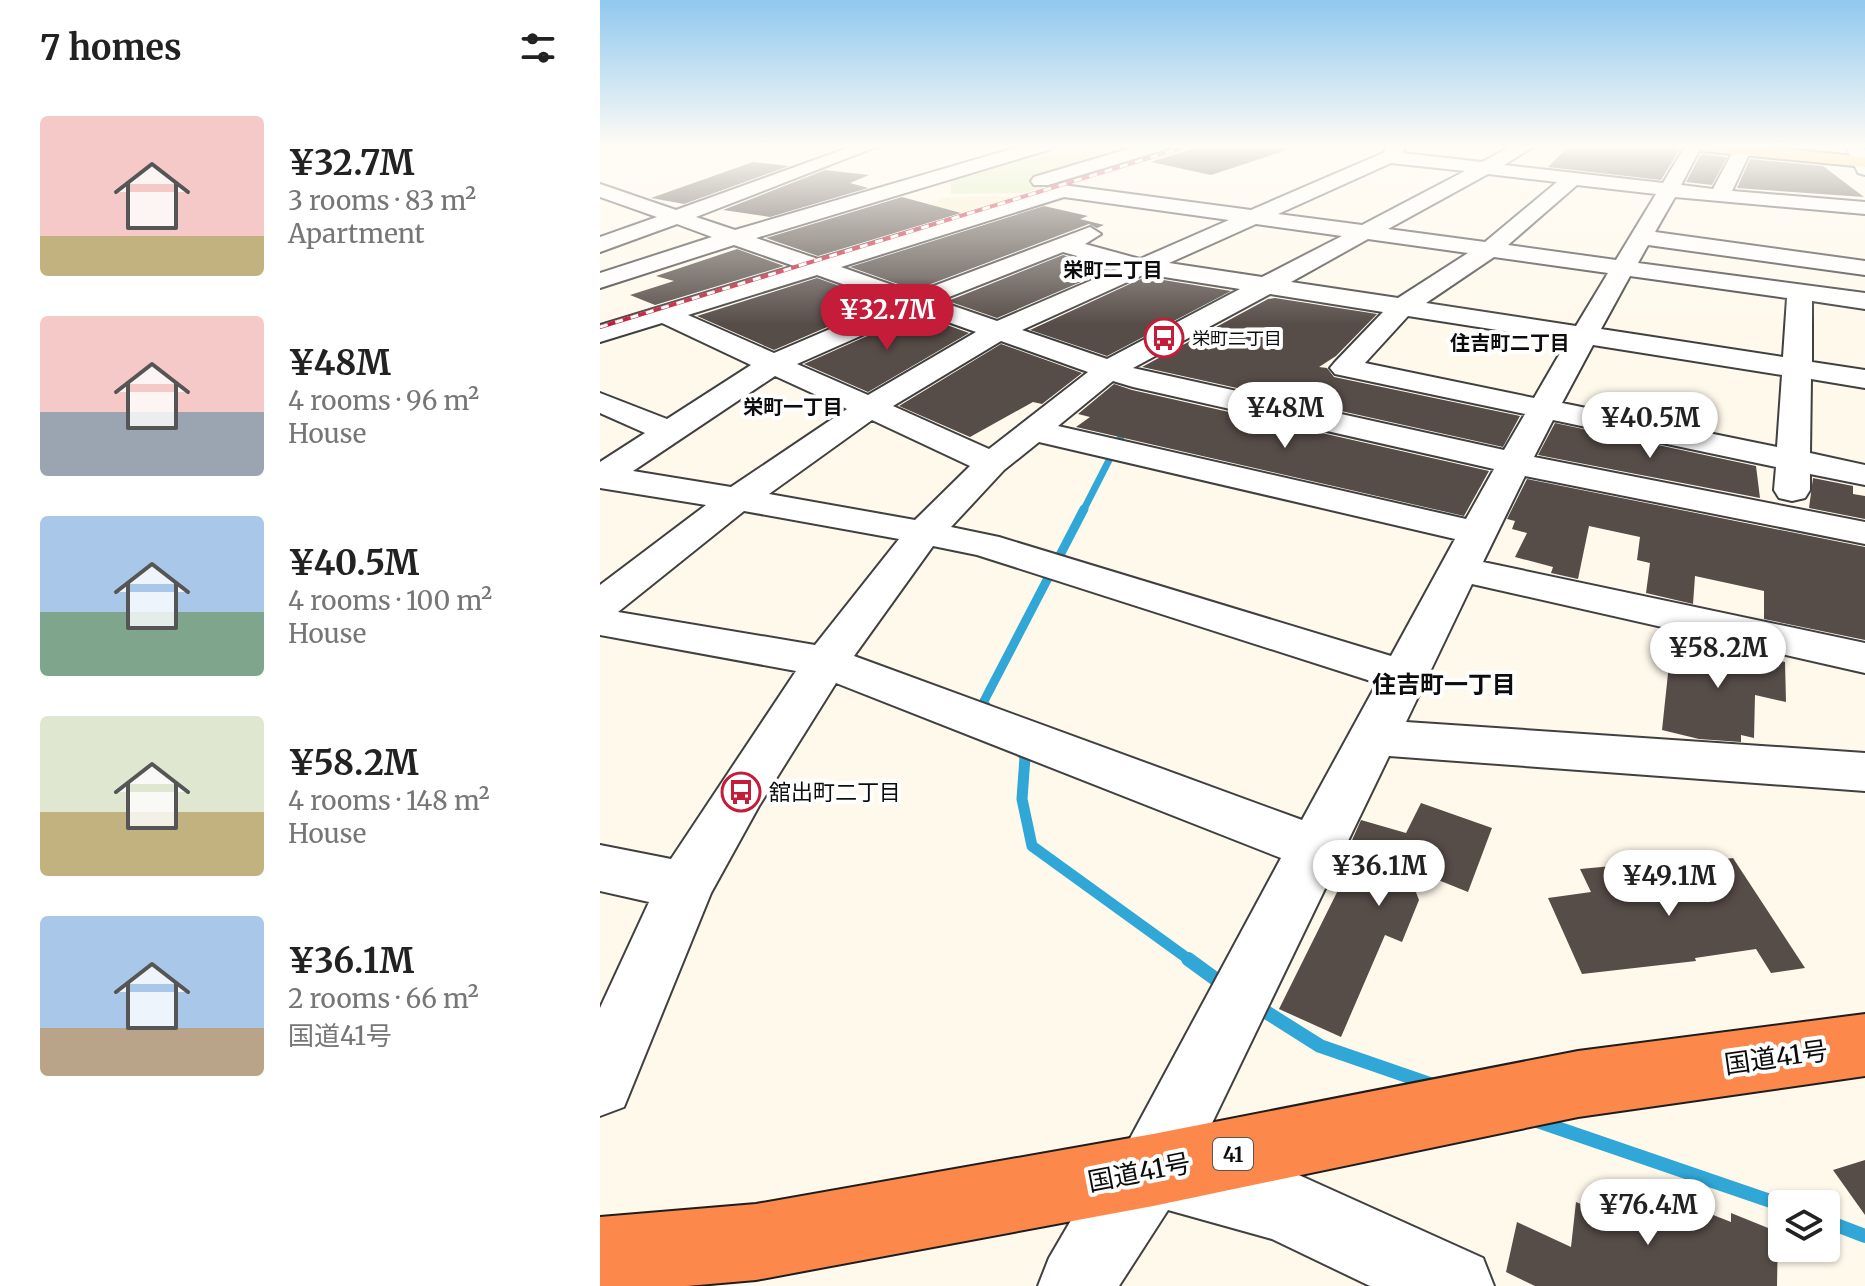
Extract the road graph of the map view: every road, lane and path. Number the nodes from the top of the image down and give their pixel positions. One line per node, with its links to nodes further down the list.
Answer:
1 (642, 205): 15 (street)
2 (713, 205): 15 (street)
3 (843, 205): 18 (street)
4 (1017, 205): 22 (street)
5 (1158, 205): 12 (street)
6 (1278, 205): 16 (street)
7 (1415, 205): 17 (street)
8 (1542, 205): 21 (street)
9 (1657, 205): 13 (street)
10 (1671, 205): 13 (street)
11 (1829, 205): 14 (street)
12 (1165, 206): 16 (street); 20 (street)
13 (1660, 207): 21 (street); 24 (street); 27 (street); 33 (street)
14 (1865, 208)
15 (678, 218): 18 (street); 19 (street)
16 (1250, 218): 17 (street); 23 (street)
17 (1362, 234): 21 (street); 26 (street)
18 (735, 237): 22 (street); 25 (street)
19 (600, 245)
20 (1063, 245): 23 (street); 28 (street)
21 (1488, 251): 30 (street)
22 (817, 266): 28 (street); 31 (street)
23 (1141, 266): 26 (street); 32 (street)
24 (1865, 268)
25 (600, 281)
26 (1263, 286): 30 (street); 37 (street)
27 (1800, 293): 29 (street); 36 (street)
28 (918, 301): 32 (street); 35 (street)
29 (1865, 301)
30 (1401, 308): 33 (street); 41 (street)
31 (663, 314): 34 (street); 35 (street)
32 (999, 330): 37 (street); 40 (street)
33 (1585, 333): 36 (street); 41 (street)
34 (600, 334)
35 (771, 365): 40 (street); 43 (street)
36 (1797, 368): 38 (street); 44 (street)
37 (1110, 369): 42 (street); 46 (street)
38 (1865, 379)
39 (600, 402): 43 (street)
40 (870, 407): 45 (street); 49 (street)
41 (1546, 408): 44 (street); 46 (street)
42 (1030, 430): 45 (street); 53 (street)
43 (670, 432): 48 (street)
44 (1792, 460): 47 (street); 50 (street)
45 (992, 463): 52 (street)
46 (1514, 463): 50 (street); 53 (street)
47 (1865, 475)
48 (601, 476): 49 (street)
49 (736, 500): 52 (street); 54 (street)
50 (1792, 519): 51 (street)
51 (1865, 533)
52 (922, 535): 57 (street); 58 (street)
53 (1469, 551): 56 (street); 58 (street)
54 (600, 605)
55 (600, 622): 57 (street)
56 (1865, 658)
57 (826, 662): 61 (street); 63 (street)
58 (1404, 676): 59 (street)
59 (1374, 737): 60 (street); 61 (street)
60 (1865, 772)
61 (1318, 849): 66 (street)
62 (600, 868): 63 (street)
63 (685, 886): 65 (street)
64 (1865, 1045): 66 (highway, 国道41号 / 41)
65 (600, 1083)
66 (1153, 1170): 67 (highway, 国道41号 / 41); 68 (street); 69 (street)
67 (600, 1255)
68 (1077, 1286)
69 (1455, 1286)

